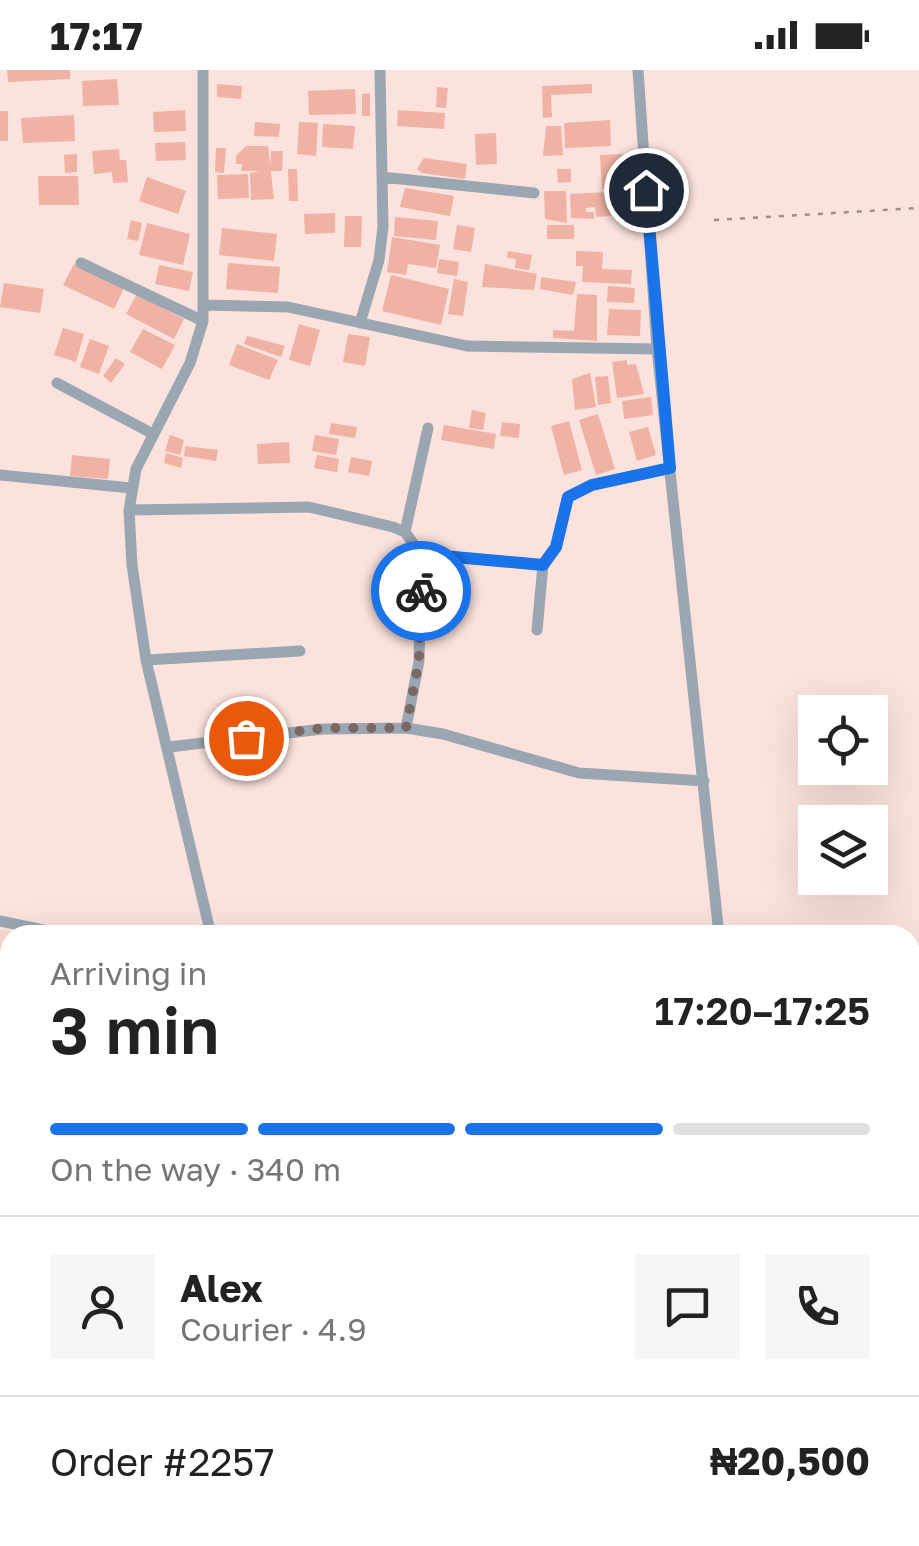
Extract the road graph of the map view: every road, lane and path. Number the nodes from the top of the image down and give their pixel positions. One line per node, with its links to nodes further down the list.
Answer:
1 (203, 70): 9 (street)
2 (380, 70): 4 (street)
3 (638, 70): 12 (street)
4 (382, 177): 5 (street); 11 (street)
5 (534, 192)
6 (919, 208): 7 (path)
7 (714, 220)
8 (81, 262): 10 (street)
9 (204, 305): 10 (street); 11 (street)
10 (203, 321): 15 (street)
11 (360, 324): 12 (street)
12 (657, 349): 16 (street)
13 (57, 383): 15 (street)
14 (428, 428): 20 (street)
15 (152, 434): 18 (street)
16 (670, 468): 22 (street); 28 (street)
17 (0, 475): 18 (street)
18 (131, 488): 19 (street)
19 (128, 510): 20 (street); 25 (street)
20 (404, 532): 21 (street)
21 (421, 554): 22 (street); 26 (street)
22 (543, 565): 23 (street)
23 (536, 630)
24 (300, 651): 25 (street)
25 (146, 660): 27 (street)
26 (406, 728): 27 (street); 28 (street)
27 (168, 748): 29 (street)
28 (704, 781): 30 (street)
29 (209, 925)
30 (718, 925)

